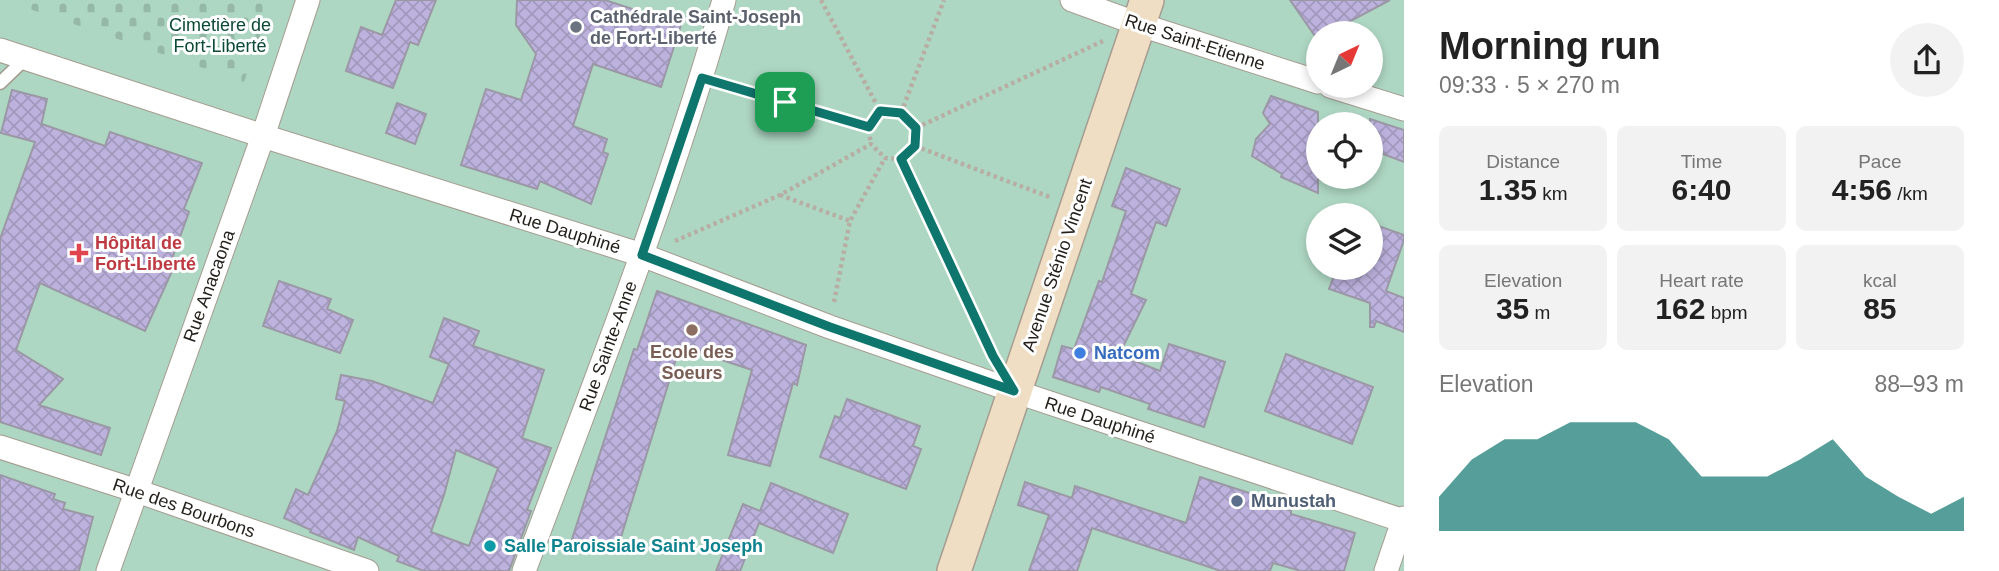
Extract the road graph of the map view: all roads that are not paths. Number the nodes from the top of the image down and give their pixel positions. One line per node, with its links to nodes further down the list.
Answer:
1 (308, 0): 11 (street, Rue Anacaona)
2 (724, 0): 12 (street, Rue Sainte-Anne)
3 (1072, 0): 4 (street, Rue Saint-Etienne)
4 (1142, 12): 7 (street, Rue Saint-Etienne); 13 (street, Avenue Sténio Vincent)
5 (0, 50): 6 (street, Rue Dauphiné)
6 (26, 58): 8 (lane); 11 (street, Rue Dauphiné)
7 (1306, 77)
8 (0, 83)
9 (1369, 98): 10 (street)
10 (1404, 109)
11 (262, 136): 12 (street, Rue Dauphiné); 15 (street, Rue Anacaona)
12 (642, 255): 13 (street, Rue Dauphiné); 19 (street, Rue Sainte-Anne)
13 (1014, 391): 16 (street, Rue Dauphiné); 20 (street, Avenue Sténio Vincent)
14 (0, 447): 15 (street, Rue des Bourbons)
15 (137, 491): 17 (street, Rue Anacaona); 18 (street, Rue des Bourbons)
16 (1404, 520): 21 (street)
17 (108, 571)
18 (367, 571)
19 (524, 571)
20 (954, 571)
21 (1386, 571)

